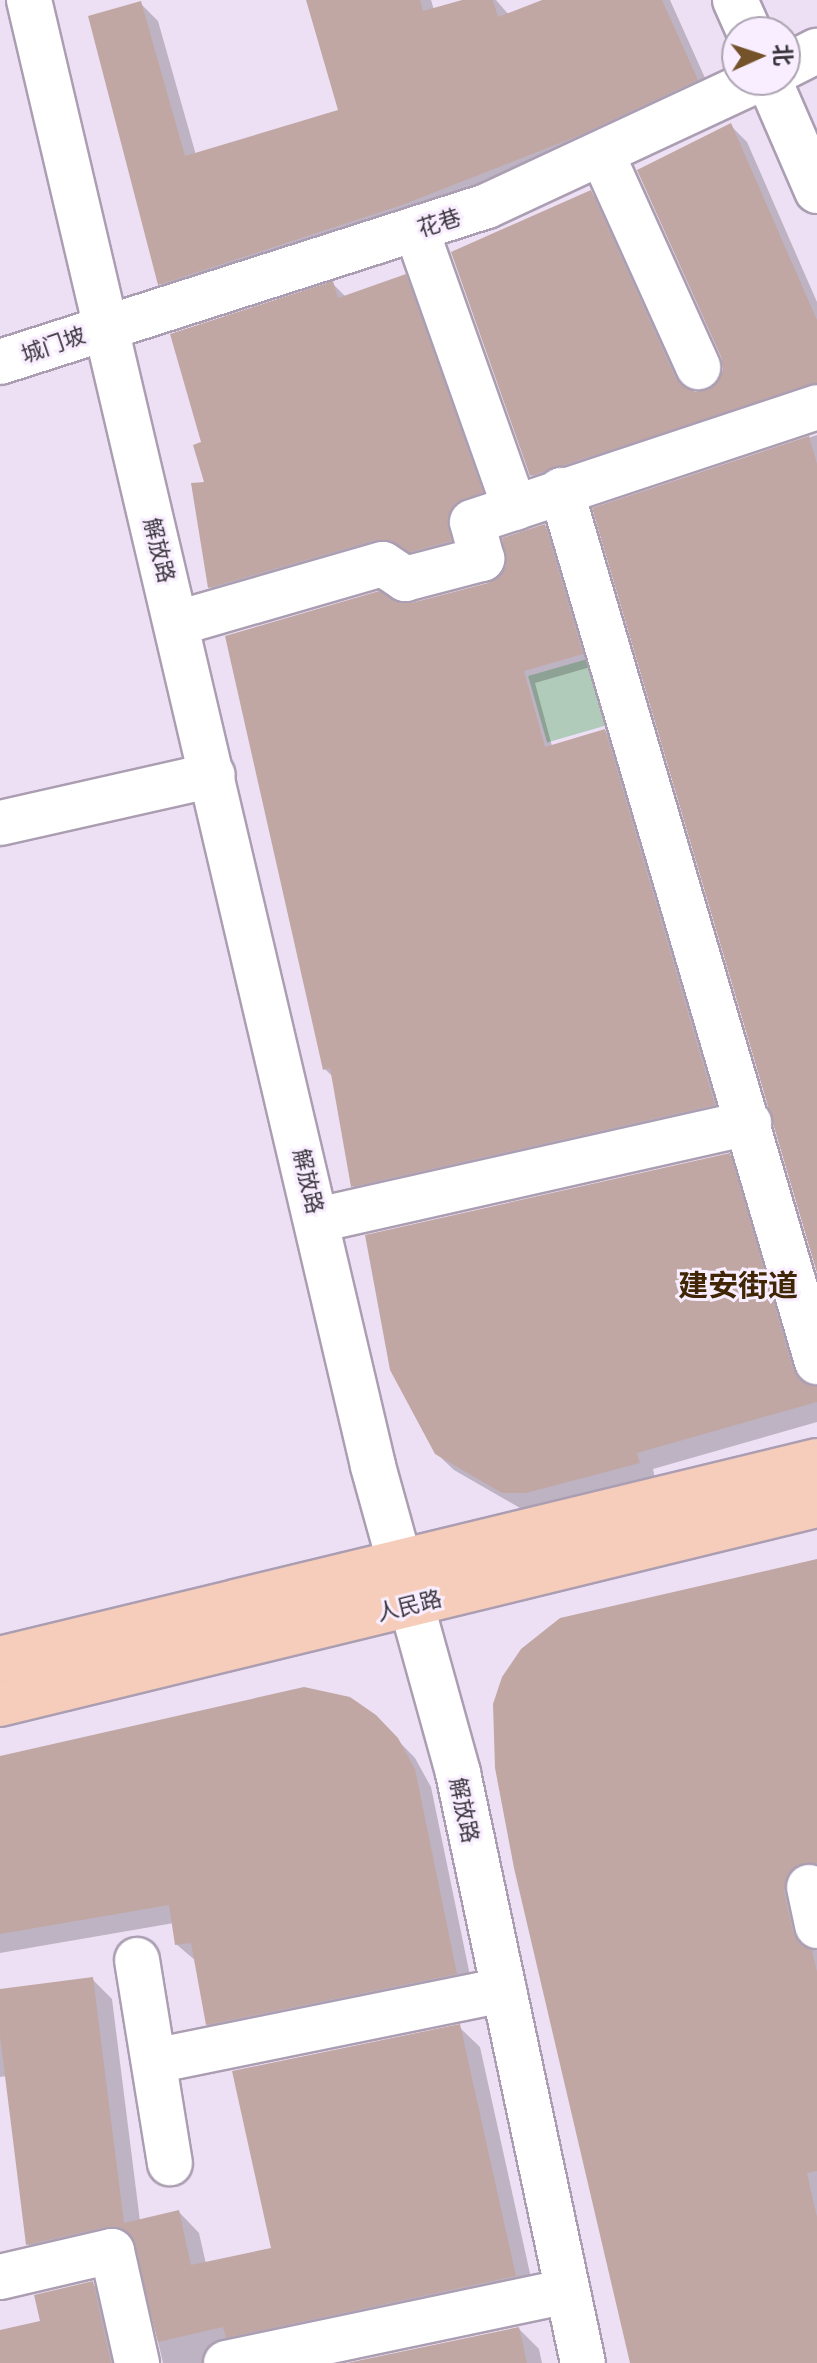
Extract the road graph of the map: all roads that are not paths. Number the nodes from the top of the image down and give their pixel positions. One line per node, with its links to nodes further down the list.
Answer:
1 (29, 0): 7 (street, 解放路)
2 (723, 96): 4 (street, 花巷)
3 (776, 96): 5 (street)
4 (602, 154): 6 (street, 花巷); 9 (street)
5 (817, 191)
6 (416, 229): 7 (street, 花巷); 12 (street)
7 (106, 326): 8 (street, 城门坡); 13 (street, 解放路)
8 (0, 362)
9 (698, 367)
10 (817, 407): 11 (street)
11 (561, 490): 12 (street); 16 (street)
12 (515, 508): 13 (street)
13 (178, 623): 14 (street, 解放路)
14 (213, 775): 15 (street); 17 (street, 解放路)
15 (0, 823)
16 (749, 1123): 17 (street); 18 (street)
17 (318, 1220): 21 (street, 解放路)
18 (817, 1362)
19 (817, 1461): 21 (main road, 人民路)
20 (817, 1505): 22 (main road, 人民路)
21 (399, 1563): 22 (street, 解放路); 23 (main road, 人民路)
22 (411, 1604): 24 (main road, 人民路); 26 (street, 解放路)
23 (0, 1659)
24 (0, 1704)
25 (137, 1960): 27 (street)
26 (504, 1990): 27 (street); 30 (street, 解放路)
27 (154, 2061): 28 (street)
28 (170, 2163)
29 (0, 2277): 31 (street)
30 (568, 2291): 32 (street); 33 (street, 解放路)
31 (137, 2363)
32 (226, 2363)
33 (583, 2363)

